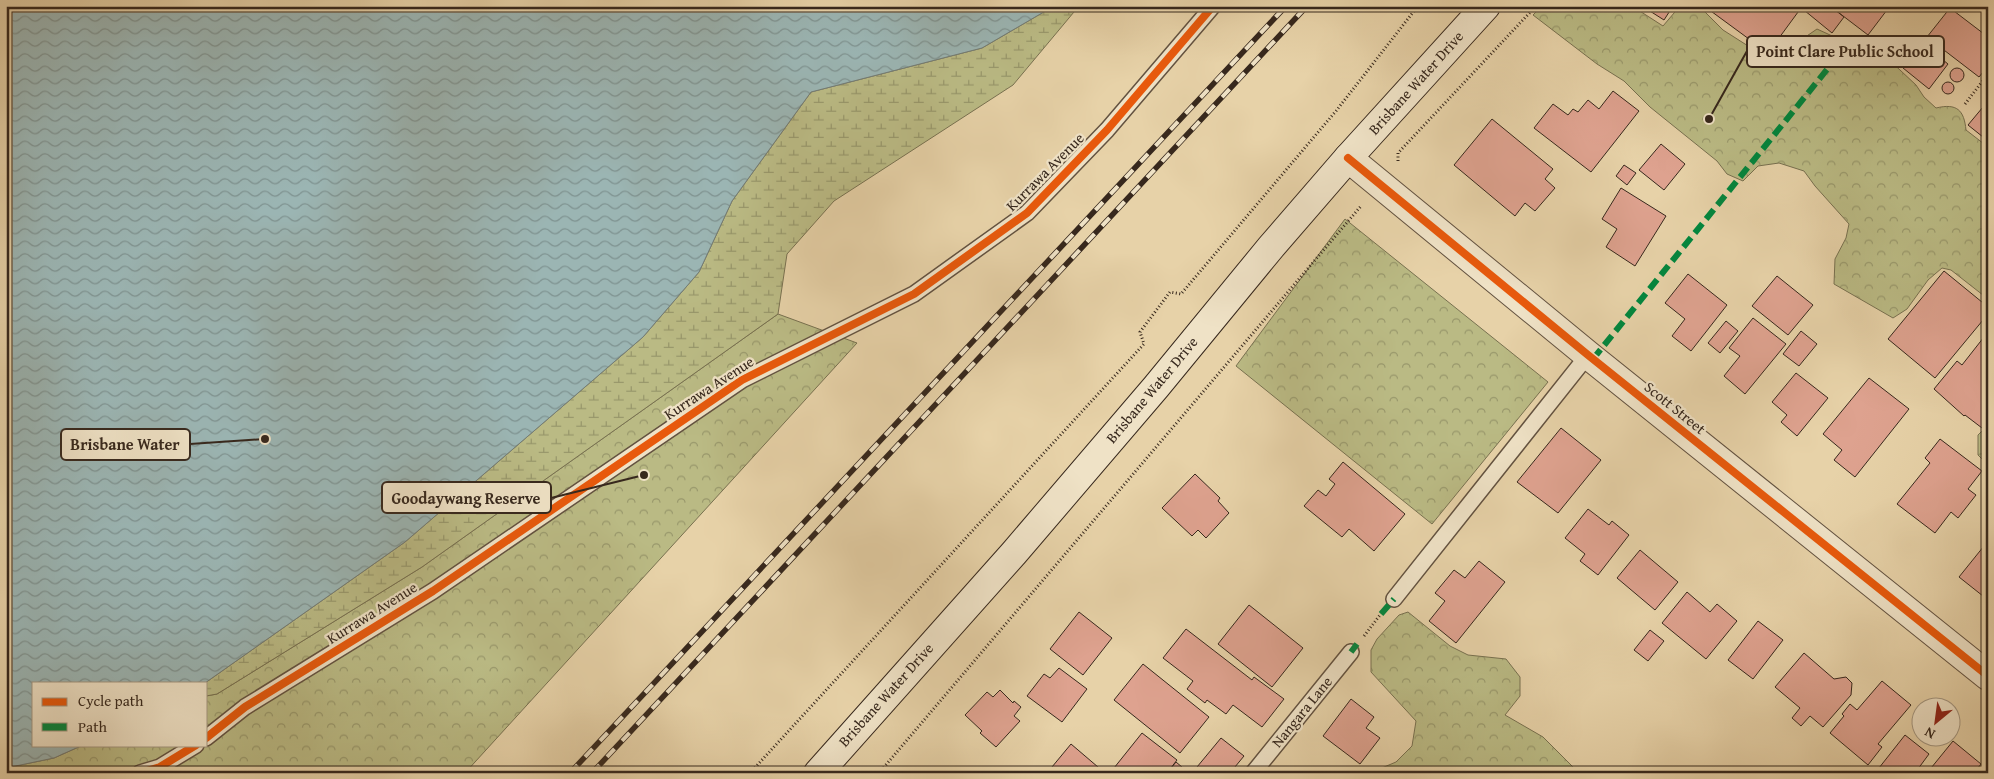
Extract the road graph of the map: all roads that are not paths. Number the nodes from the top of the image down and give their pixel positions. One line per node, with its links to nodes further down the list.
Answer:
1 (1213, 6): 8 (lane, Kurrawa Avenue)
2 (1486, 6): 3 (main road, Brisbane Water Drive)
3 (1348, 158): 4 (main road, Scott Street); 11 (main road, Brisbane Water Drive)
4 (1588, 355): 5 (lane); 7 (main road, Scott Street)
5 (1394, 599)
6 (1351, 652): 12 (lane, Nangara Lane)
7 (1988, 676)
8 (208, 736)
9 (194, 746): 10 (lane)
10 (140, 773)
11 (818, 773)
12 (1253, 773)

